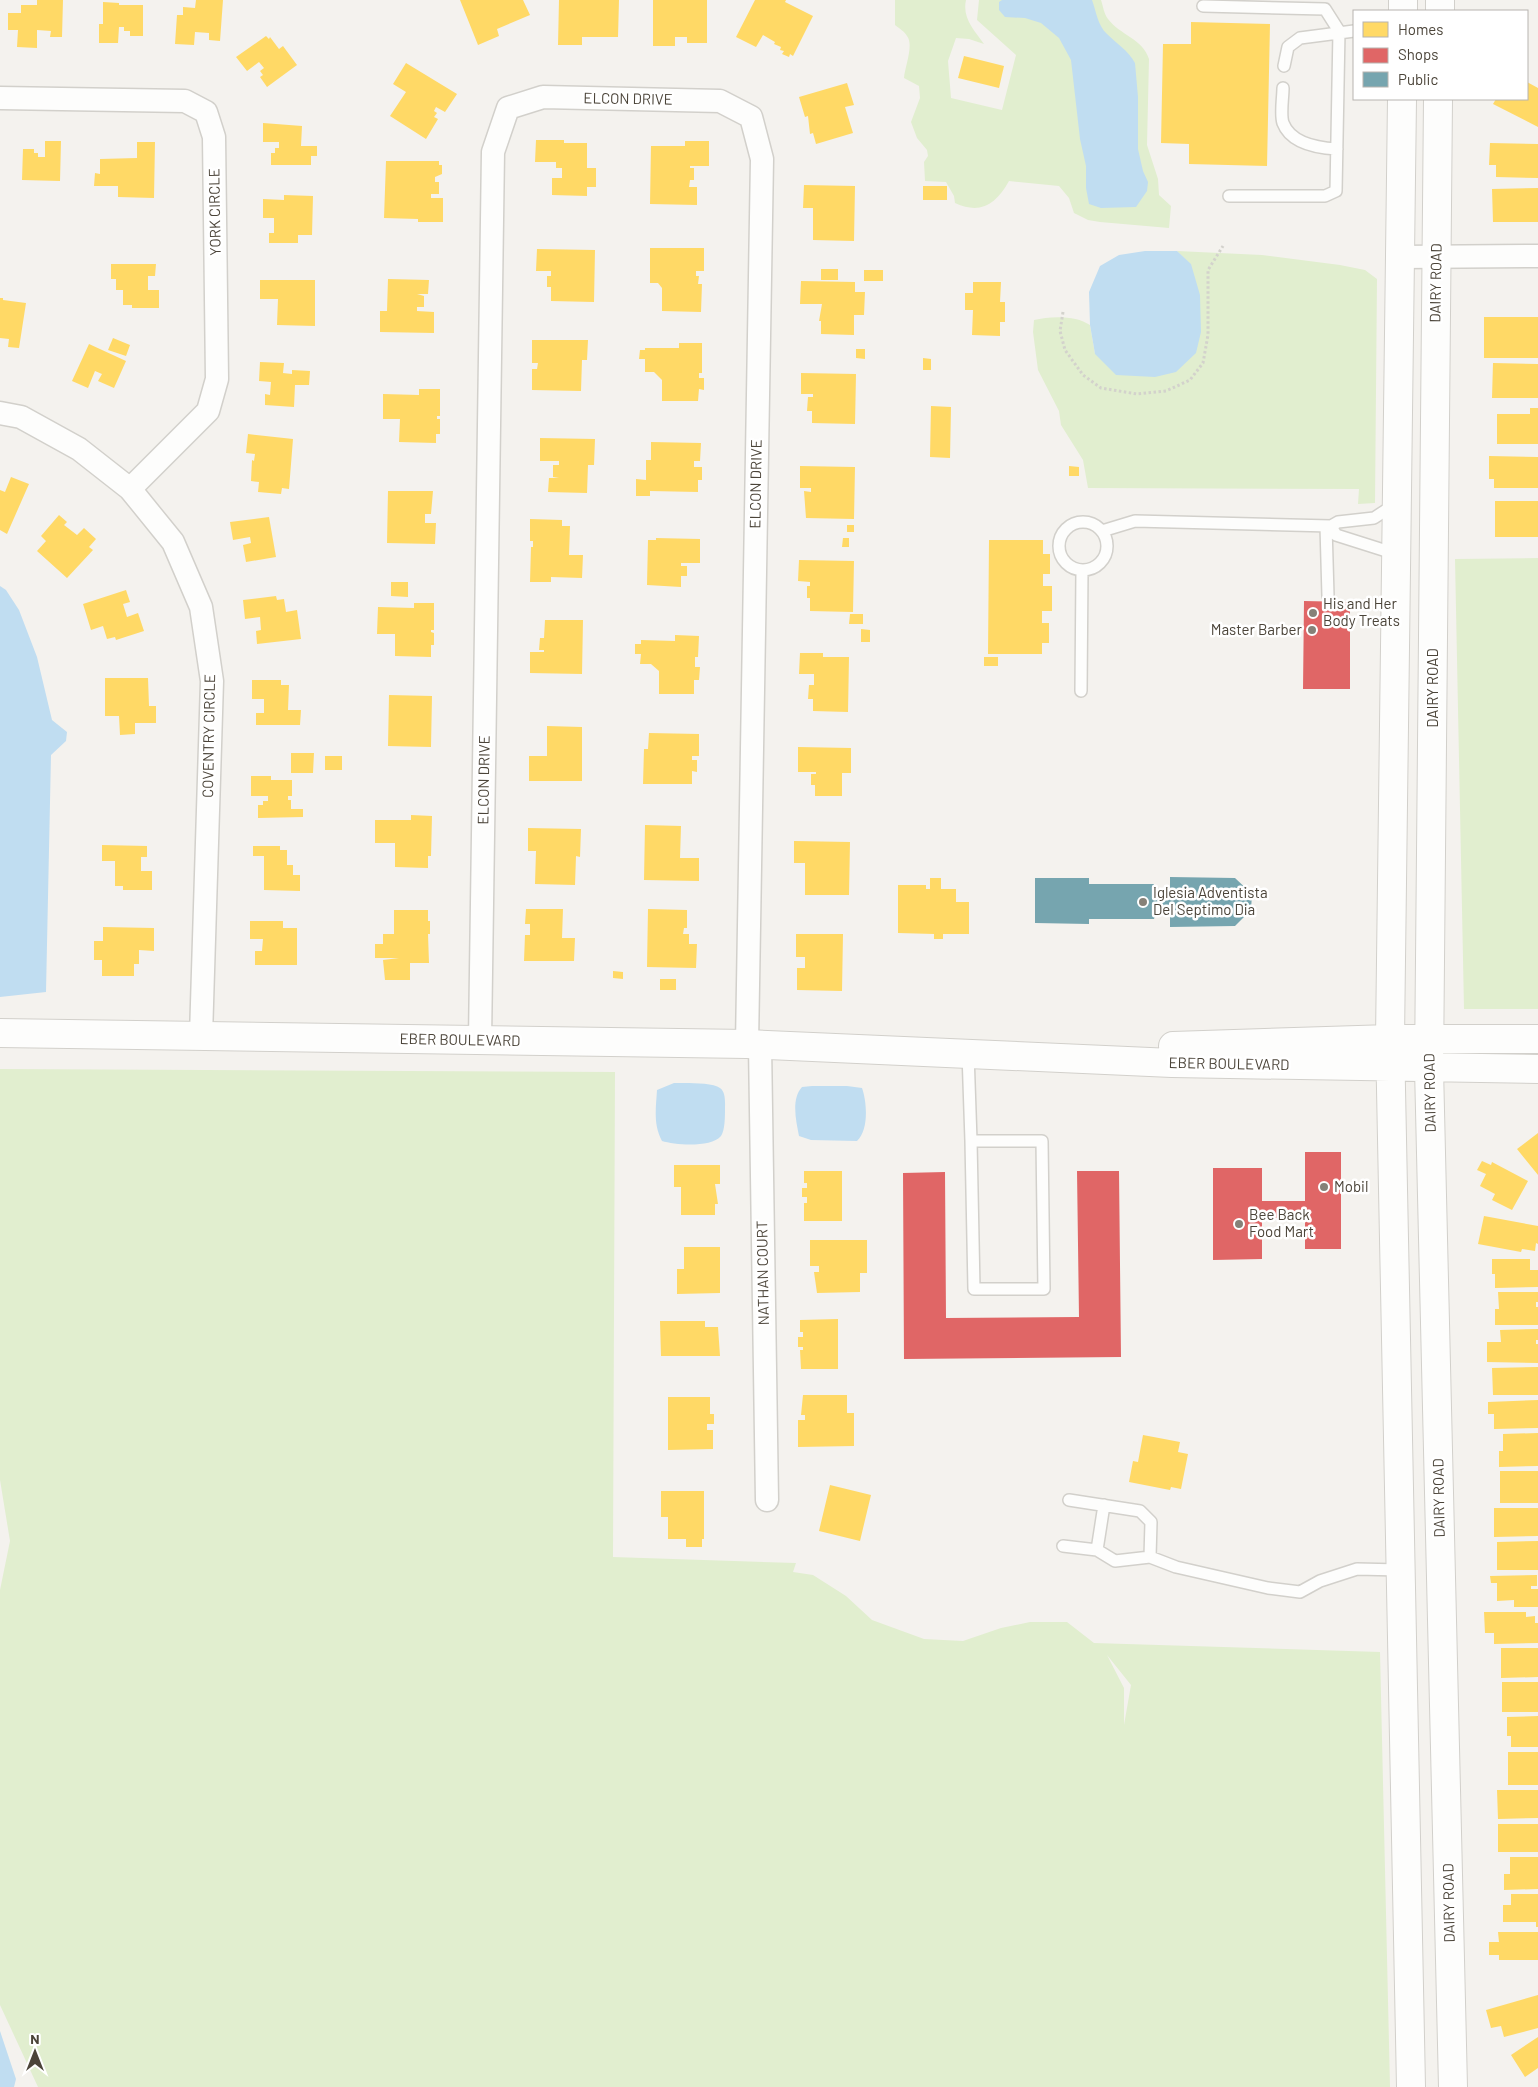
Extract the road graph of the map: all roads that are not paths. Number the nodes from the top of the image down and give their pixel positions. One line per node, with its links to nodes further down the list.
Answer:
1 (1203, 6): 2 (lane)
2 (1339, 31): 3 (lane); 4 (lane); 9 (lane)
3 (1353, 31)
4 (1284, 66)
5 (1283, 88): 9 (lane)
6 (0, 98): 15 (street, YORK CIRCLE)
7 (1402, 100): 12 (street)
8 (1438, 100): 13 (street, DAIRY ROAD)
9 (1337, 149): 10 (lane)
10 (1228, 196)
11 (1538, 256): 13 (street)
12 (1400, 257): 13 (street); 16 (street)
13 (1436, 257): 28 (street, DAIRY ROAD)
14 (0, 413): 15 (street, COVENTRY CIRCLE)
15 (130, 489): 24 (street, COVENTRY CIRCLE)
16 (1397, 503): 17 (lane); 19 (street)
17 (1329, 526): 18 (lane); 19 (lane); 21 (lane)
18 (1102, 531): 20 (lane); 20 (lane)
19 (1396, 554): 25 (street)
20 (1082, 570): 22 (lane)
21 (1328, 596)
22 (1081, 691)
23 (0, 1032): 24 (street, EBER BOULEVARD)
24 (201, 1036): 27 (street, EBER BOULEVARD)
25 (1390, 1039): 28 (street, EBER BOULEVARD); 30 (street, EBER BOULEVARD); 32 (street)
26 (1538, 1039): 28 (street, EBER BOULEVARD)
27 (480, 1040): 29 (street, EBER BOULEVARD); 29 (street, ELCON DRIVE)
28 (1430, 1040): 33 (street, DAIRY ROAD)
29 (753, 1045): 30 (street, EBER BOULEVARD); 36 (street, NATHAN COURT)
30 (920, 1051): 31 (street, EBER BOULEVARD)
31 (968, 1053): 32 (street, EBER BOULEVARD); 35 (lane)
32 (1392, 1068): 33 (street, EBER BOULEVARD); 42 (street)
33 (1429, 1068): 34 (street, EBER BOULEVARD); 44 (street, DAIRY ROAD)
34 (1538, 1069)
35 (971, 1141): 35 (lane)
36 (767, 1500)
37 (1069, 1500): 38 (lane)
38 (1104, 1505): 40 (lane); 41 (lane)
39 (1063, 1546): 40 (lane)
40 (1097, 1550): 41 (lane)
41 (1150, 1557): 42 (lane)
42 (1400, 1570): 43 (street)
43 (1411, 2087)
44 (1453, 2087)

